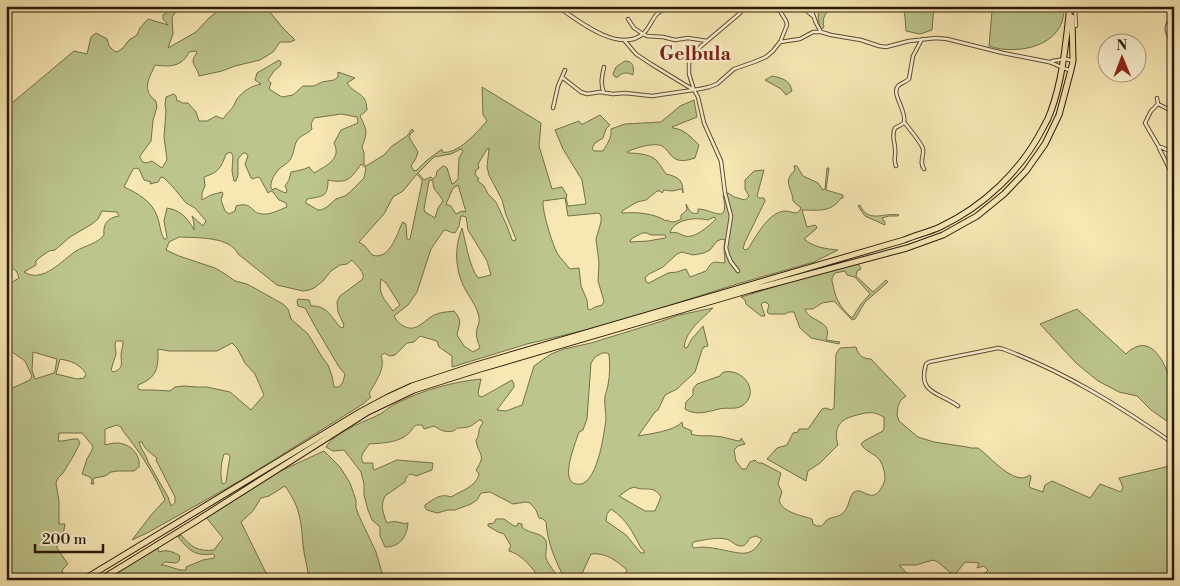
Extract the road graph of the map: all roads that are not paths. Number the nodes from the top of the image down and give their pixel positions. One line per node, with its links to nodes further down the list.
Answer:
1 (557, 6): 15 (street)
2 (675, 6): 14 (street)
3 (744, 6): 17 (street)
4 (777, 6): 18 (street)
5 (795, 6): 9 (street)
6 (810, 6): 9 (street)
7 (1071, 6): 20 (highway); 21 (highway)
8 (1075, 6): 12 (street)
9 (814, 17): 13 (street)
10 (1174, 17): 19 (street)
11 (628, 19): 14 (street)
12 (1076, 26)
13 (821, 32): 16 (street); 18 (street)
14 (642, 34): 15 (street); 17 (street)
15 (624, 40): 28 (street)
16 (922, 40): 22 (street); 34 (street)
17 (707, 41): 28 (street)
18 (780, 42): 28 (street)
19 (1174, 45)
20 (1063, 60): 21 (street); 22 (street); 24 (highway)
21 (1073, 61): 26 (highway)
22 (1049, 62): 24 (street)
23 (604, 67): 29 (street)
24 (1062, 67): 26 (street); 45 (highway)
25 (565, 70): 27 (street)
26 (1071, 70): 46 (highway)
27 (562, 78): 29 (street); 32 (street)
28 (694, 90): 29 (street); 42 (street)
29 (604, 93)
30 (1158, 98): 31 (street)
31 (1158, 104): 33 (street); 35 (street)
32 (553, 108)
33 (1174, 112)
34 (904, 122): 37 (street); 38 (street)
35 (1159, 147): 36 (street); 39 (street)
36 (1174, 153)
37 (896, 166)
38 (924, 169)
39 (1174, 178)
40 (1174, 213): 41 (street)
41 (1174, 219)
42 (738, 271)
43 (958, 406): 44 (street)
44 (1174, 444)
45 (83, 580)
46 (100, 580)

